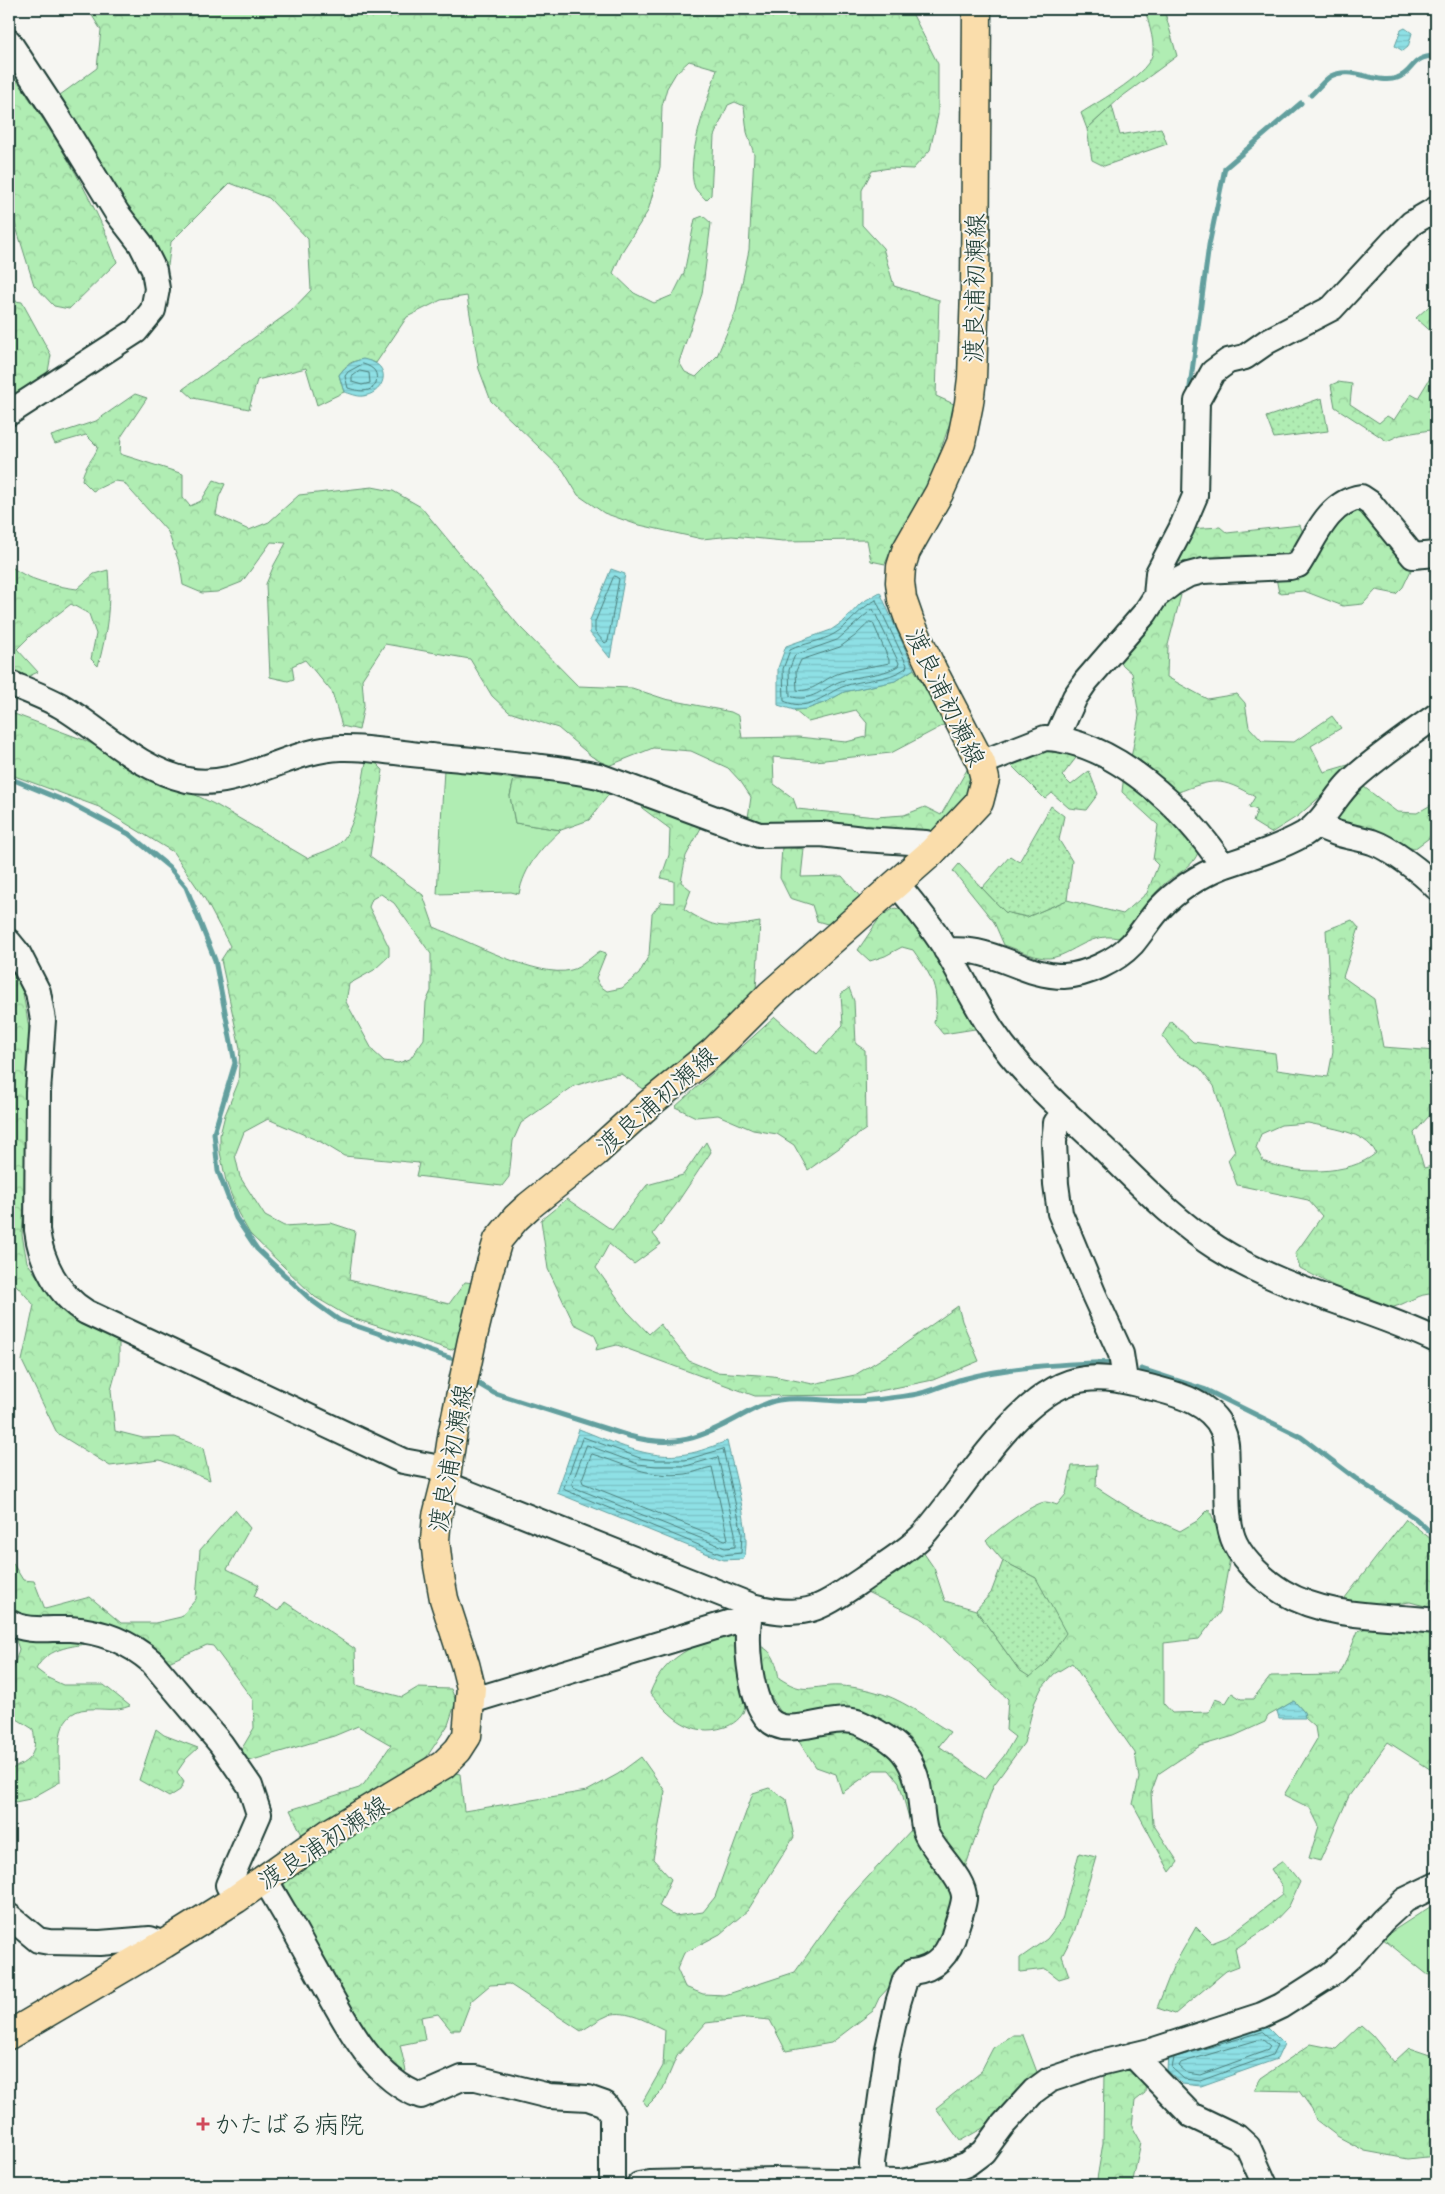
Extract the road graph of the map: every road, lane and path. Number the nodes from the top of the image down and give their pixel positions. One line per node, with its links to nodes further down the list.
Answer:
1 (976, 9): 10 (main road, 渡良浦初瀬線)
2 (9, 42): 4 (street)
3 (1436, 209): 6 (street)
4 (9, 413)
5 (1436, 554): 6 (street)
6 (1156, 596): 9 (street)
7 (9, 683): 12 (street)
8 (1436, 716): 11 (street)
9 (1056, 739): 10 (street); 13 (street)
10 (981, 763): 12 (main road, 渡良浦初瀬線)
11 (1317, 824): 13 (street); 15 (street)
12 (932, 852): 14 (main road, 渡良浦初瀬線)
13 (1223, 866): 17 (street)
14 (897, 884): 17 (street); 21 (main road, 渡良浦初瀬線)
15 (1436, 887)
16 (9, 942): 21 (street)
17 (946, 950): 18 (street)
18 (1064, 1111): 19 (street); 20 (street)
19 (1436, 1340)
20 (1125, 1380): 22 (street); 23 (street)
21 (445, 1477): 22 (street); 25 (main road, 渡良浦初瀬線)
22 (750, 1612): 25 (street); 33 (street)
23 (1436, 1620)
24 (9, 1622): 28 (street)
25 (471, 1701): 26 (main road, 渡良浦初瀬線)
26 (264, 1878): 28 (main road, 渡良浦初瀬線); 34 (street)
27 (1436, 1885): 32 (street)
28 (236, 1899): 30 (main road, 渡良浦初瀬線)
29 (9, 1916): 30 (street)
30 (164, 1944): 31 (main road, 渡良浦初瀬線)
31 (9, 2035)
32 (1133, 2055): 33 (street); 36 (street)
33 (872, 2184): 35 (street)
34 (612, 2185)
35 (639, 2185)
36 (1266, 2185)

